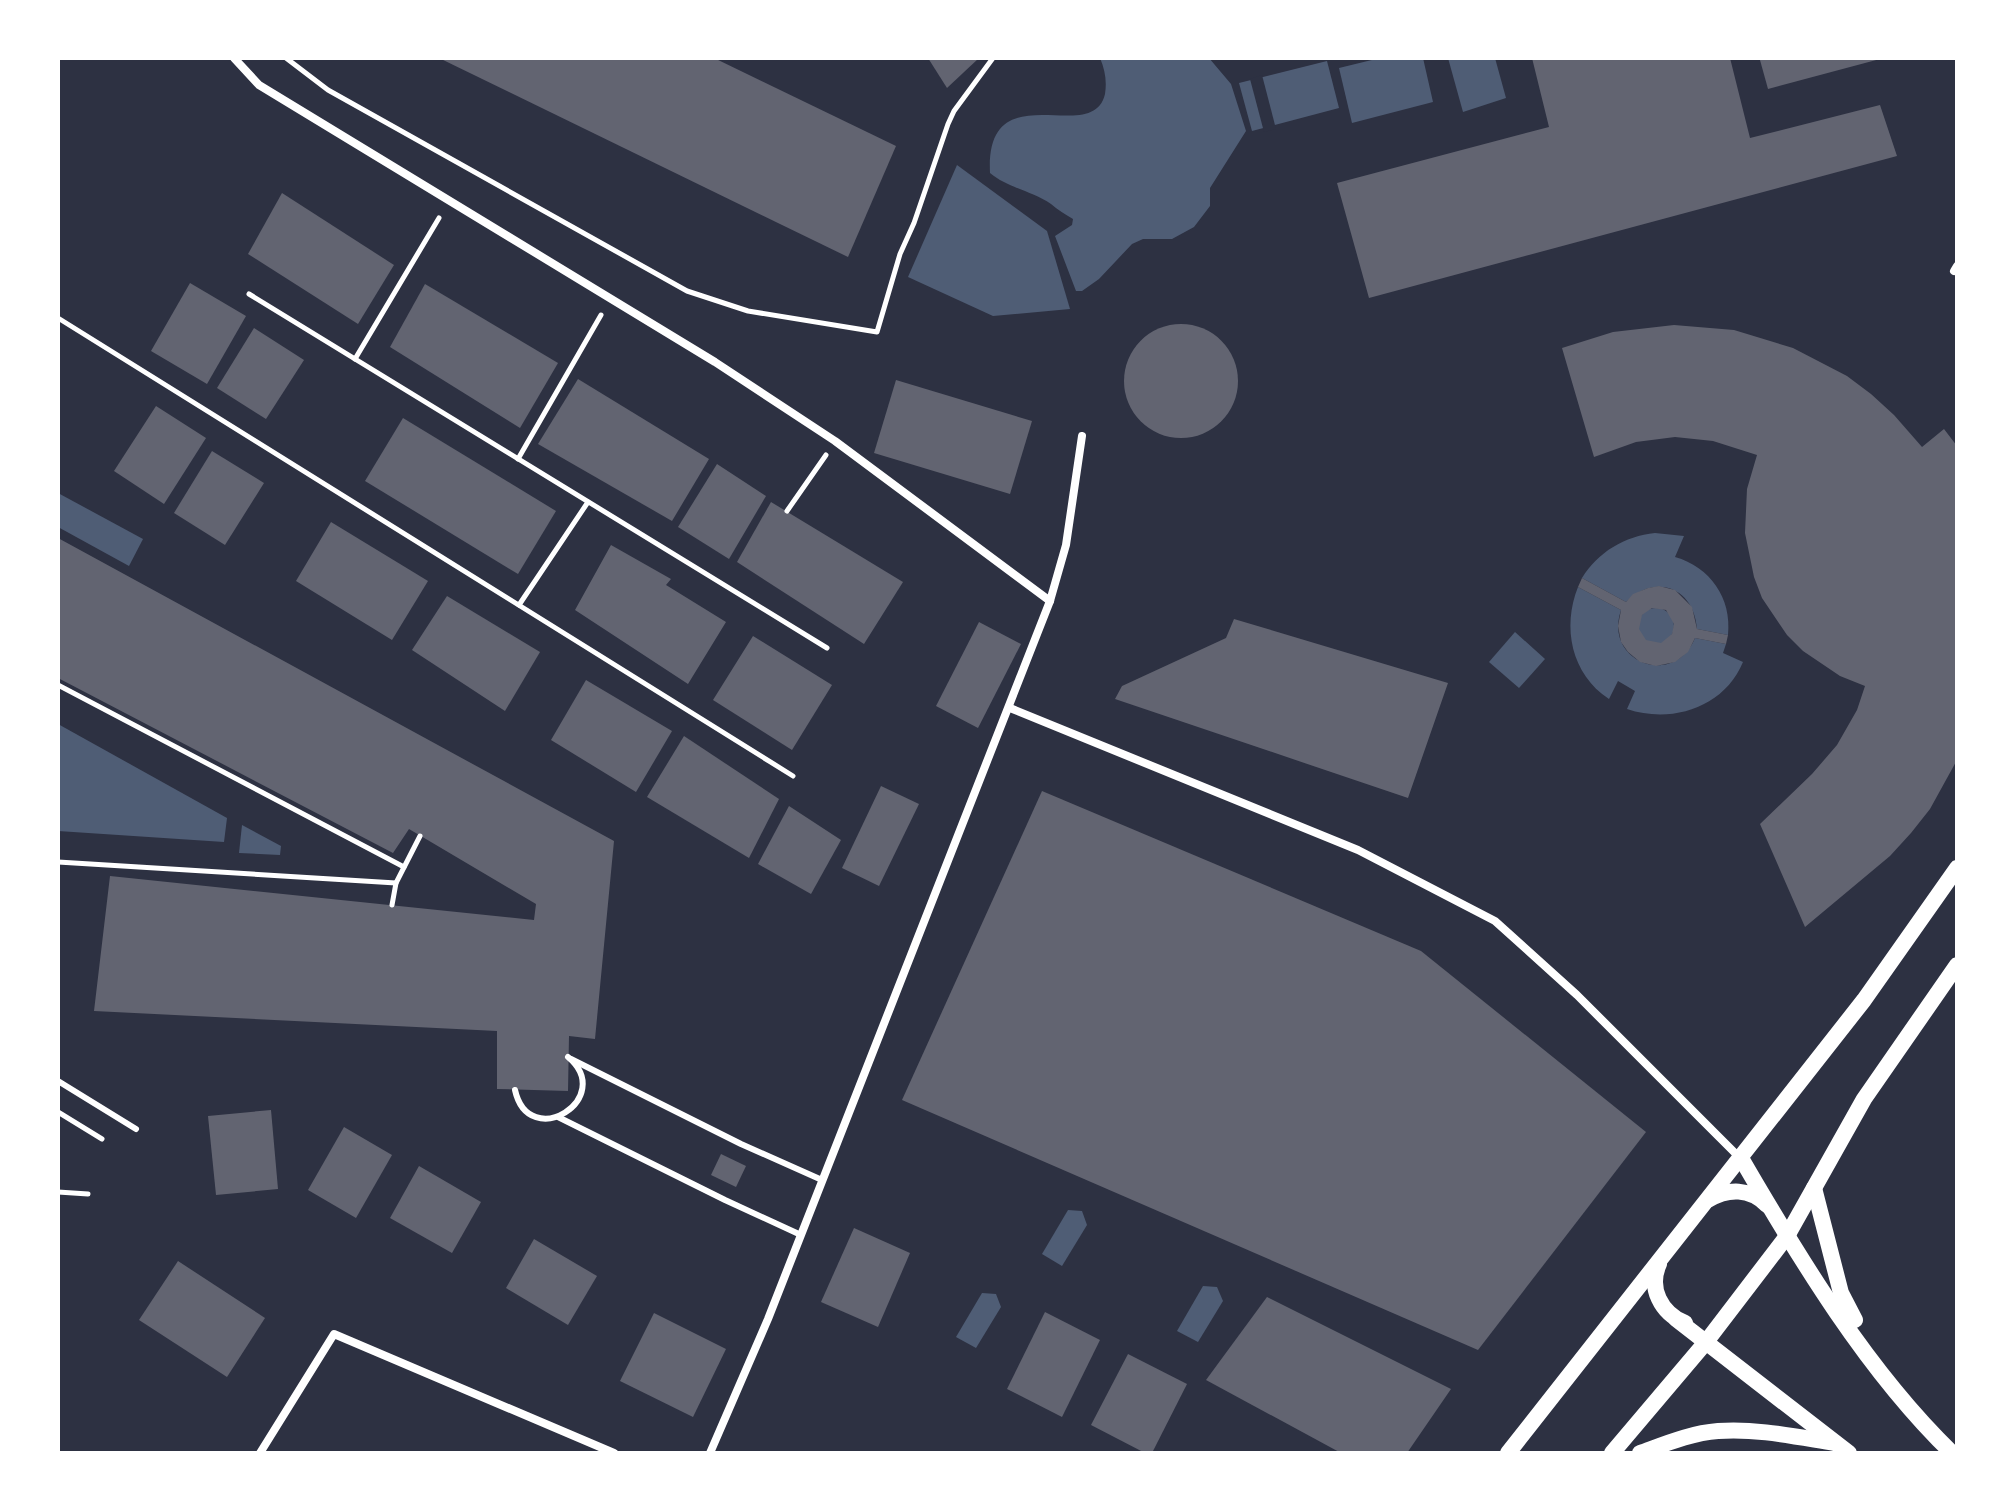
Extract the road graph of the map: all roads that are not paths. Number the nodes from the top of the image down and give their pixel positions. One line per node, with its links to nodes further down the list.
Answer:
1 (234, 58): 3 (street)
2 (1082, 436): 3 (street)
3 (1050, 601): 4 (street)
4 (1010, 708): 11 (street); 12 (street)
5 (1957, 868): 11 (main road)
6 (1957, 965): 13 (main road)
7 (58, 1081): 10 (lane)
8 (515, 1090): 9 (lane)
9 (558, 1117): 12 (lane); 16 (lane)
10 (136, 1129)
11 (1741, 1158): 14 (main road); 15 (main road)
12 (822, 1180): 16 (street)
13 (1814, 1188): 17 (main road); 23 (main road)
14 (1700, 1208): 15 (main road); 18 (main road)
15 (1772, 1212): 17 (main road); 19 (main road)
16 (801, 1235): 27 (street)
17 (1787, 1236): 19 (main road); 23 (main road)
18 (1664, 1255): 21 (main road); 28 (main road)
19 (1766, 1265): 20 (main road)
20 (1730, 1312): 21 (main road); 22 (main road)
21 (1676, 1319): 22 (main road)
22 (1706, 1342): 24 (main road); 29 (main road)
23 (1881, 1372): 31 (main road)
24 (1843, 1448): 30 (main road)
25 (260, 1453): 26 (street)
26 (614, 1453)
27 (710, 1453)
28 (1508, 1453)
29 (1612, 1453)
30 (1640, 1453)
31 (1952, 1453)

